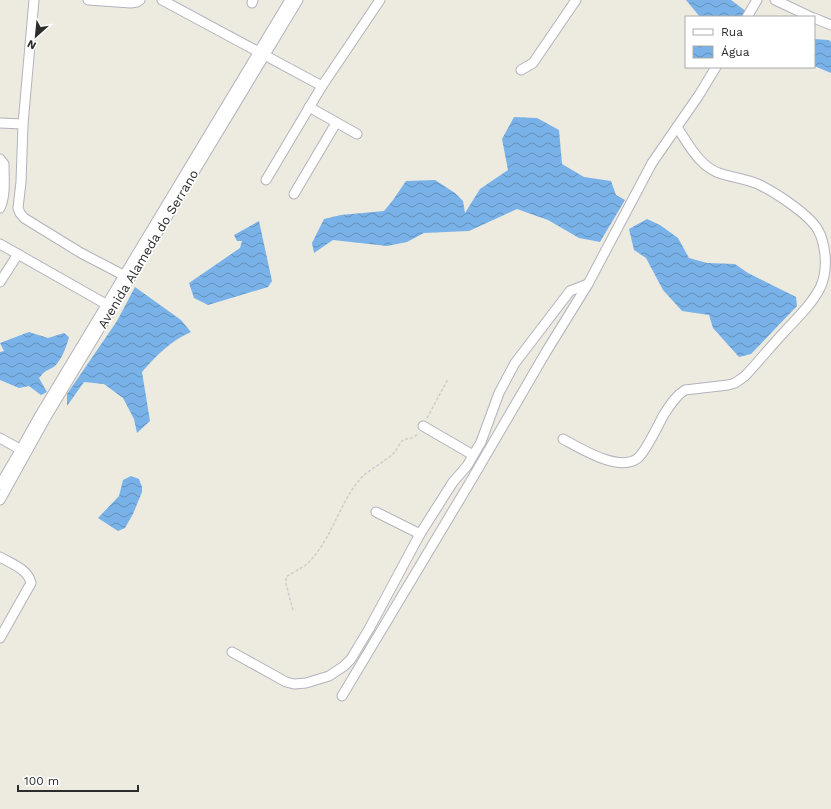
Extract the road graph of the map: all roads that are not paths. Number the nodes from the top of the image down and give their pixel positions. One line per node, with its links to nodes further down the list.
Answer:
1 (34, 0): 22 (street)
2 (88, 0): 3 (street)
3 (140, 0)
4 (162, 0): 15 (street)
5 (290, 0): 15 (street, Avenida Alameda do Serrano)
6 (298, 0): 15 (street, Avenida Alameda do Serrano)
7 (374, 0): 18 (street)
8 (576, 0): 17 (street)
9 (757, 0): 11 (street)
10 (775, 0): 12 (street)
11 (748, 16)
12 (809, 16)
13 (815, 19): 14 (street)
14 (831, 25)
15 (262, 53): 18 (street); 33 (street, Avenida Alameda do Serrano)
16 (715, 68): 23 (street)
17 (521, 70)
18 (322, 86): 19 (street)
19 (309, 108): 21 (street); 27 (street)
20 (0, 123): 22 (street)
21 (336, 123): 24 (street); 29 (street)
22 (23, 124): 28 (street)
23 (677, 127): 35 (street); 39 (street)
24 (357, 134)
25 (0, 159): 26 (street)
26 (4, 180): 28 (street); 30 (street)
27 (266, 180)
28 (21, 182): 33 (street)
29 (294, 194)
30 (0, 208)
31 (0, 244): 32 (street)
32 (18, 254): 34 (street); 36 (street)
33 (128, 276): 36 (street, Avenida Alameda do Serrano)
34 (0, 282)
35 (588, 284): 41 (street); 49 (street)
36 (110, 306): 40 (street, Avenida Alameda do Serrano)
37 (423, 426): 41 (street)
38 (0, 438): 40 (street)
39 (563, 439)
40 (24, 451): 42 (street, Avenida Alameda do Serrano); 43 (street, Avenida Alameda do Serrano)
41 (473, 455): 45 (street)
42 (0, 485)
43 (0, 500)
44 (376, 512): 45 (street)
45 (420, 534): 48 (street)
46 (0, 557): 47 (street)
47 (0, 638)
48 (232, 652)
49 (342, 696)

